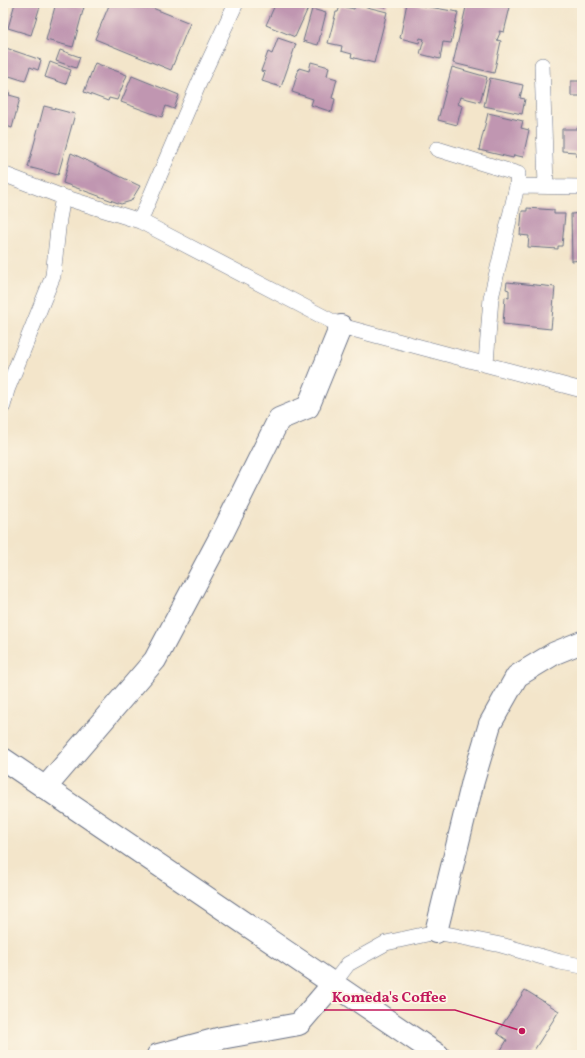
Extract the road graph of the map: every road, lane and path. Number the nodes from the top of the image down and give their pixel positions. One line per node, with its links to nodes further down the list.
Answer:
1 (230, 5): 9 (lane)
2 (542, 65): 6 (lane)
3 (437, 149): 5 (lane)
4 (3, 174): 8 (lane)
5 (517, 186): 6 (lane); 11 (lane)
6 (546, 186): 7 (lane)
7 (582, 187)
8 (63, 197): 9 (lane); 13 (lane)
9 (140, 221): 10 (lane)
10 (341, 326): 11 (lane); 16 (street)
11 (486, 363): 12 (lane)
12 (582, 390)
13 (3, 406)
14 (582, 642): 17 (street)
15 (3, 759): 16 (street)
16 (45, 788): 19 (street)
17 (436, 932): 18 (lane); 19 (lane)
18 (582, 966)
19 (333, 984): 20 (street); 21 (street)
20 (158, 1055)
21 (438, 1055)

